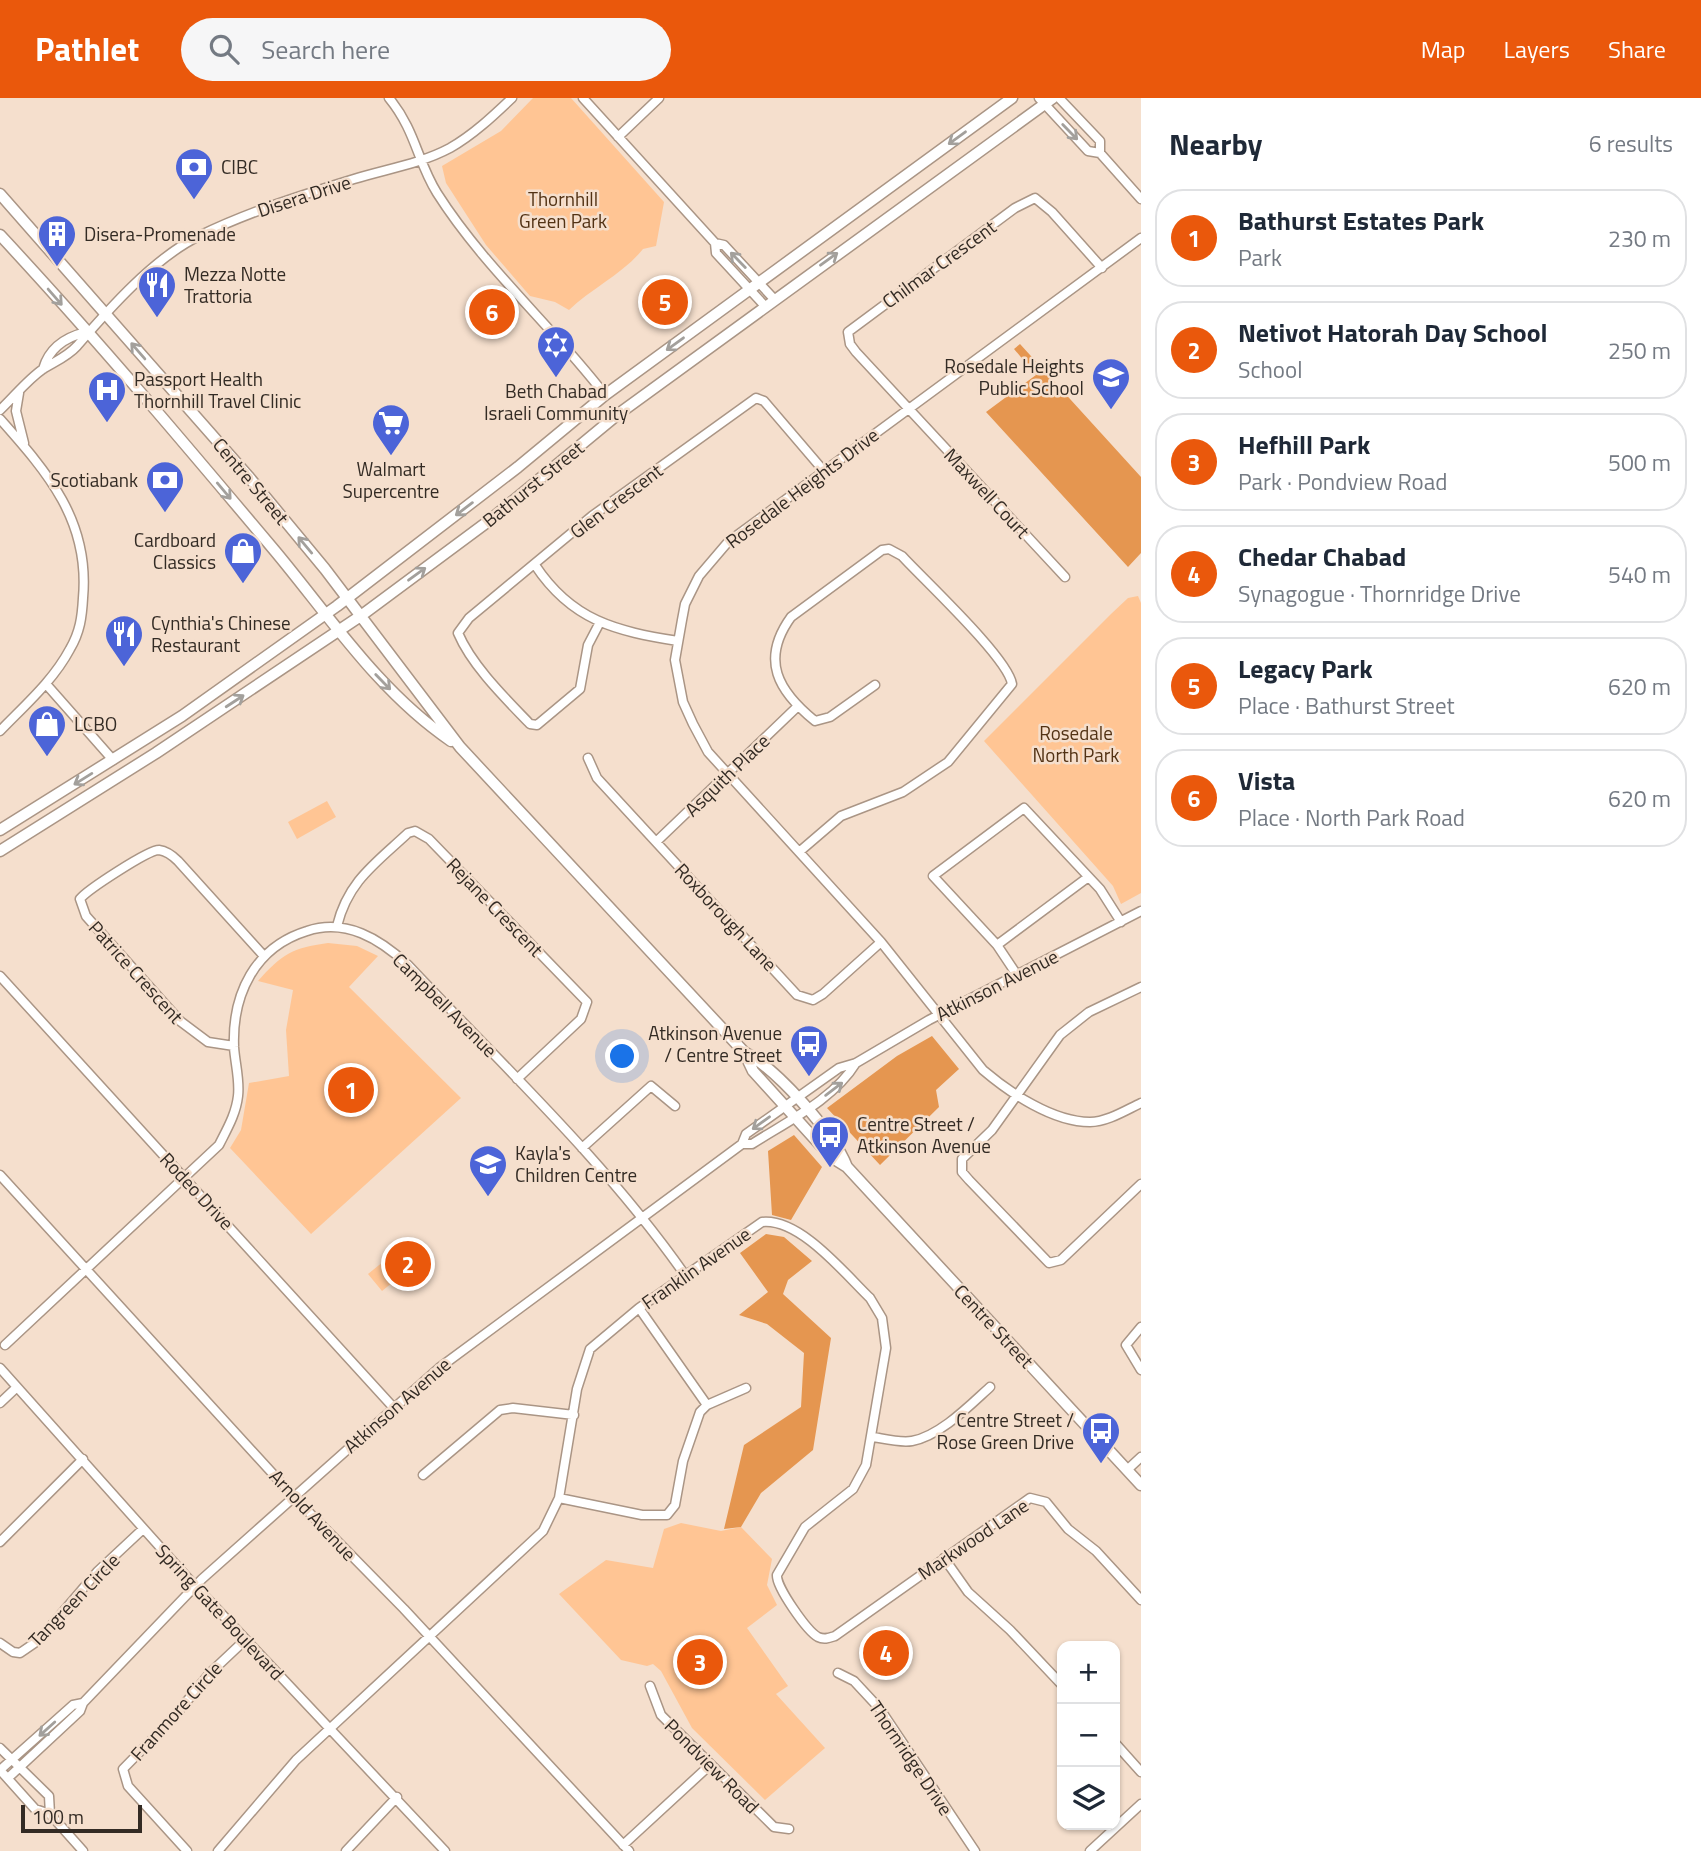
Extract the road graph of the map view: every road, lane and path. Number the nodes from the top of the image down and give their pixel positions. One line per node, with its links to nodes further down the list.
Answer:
1 (389, 98): 10 (street)
2 (512, 98): 10 (street, Disera Drive)
3 (583, 98): 8 (street)
4 (659, 98): 8 (street)
5 (1012, 98): 17 (main road, Bathurst Street, one-way to 17)
6 (1059, 98): 9 (street)
7 (1046, 100): 9 (street, one-way to 9); 19 (main road, Bathurst Street, one-way to 7)
8 (618, 137): 15 (street)
9 (1100, 153): 12 (street)
10 (423, 160): 21 (street, Disera Drive); 24 (street)
11 (0, 194): 21 (main road, Centre Street)
12 (1141, 199)
13 (0, 235): 22 (main road, Centre Street, one-way to 22)
14 (1141, 238): 16 (street, Rosedale Heights Drive)
15 (715, 243): 17 (street, one-way to 15); 18 (street)
16 (1102, 268): 25 (street, Rosedale Heights Drive); 25 (street, Chilmar Crescent)
17 (760, 283): 18 (main road, Bathurst Street); 19 (street)
18 (750, 289): 20 (street); 24 (main road, Bathurst Street, one-way to 24)
19 (774, 299): 20 (main road, Bathurst Street)
20 (764, 306): 34 (main road, Bathurst Street, one-way to 20)
21 (106, 314): 22 (street, Disera Drive); 32 (main road, Centre Street, one-way to 21)
22 (86, 332): 23 (street, Disera Drive); 33 (main road, Centre Street, one-way to 33)
23 (19, 393): 26 (street, Disera Drive); 28 (street)
24 (605, 395): 32 (main road, Bathurst Street, one-way to 32)
25 (908, 409): 29 (street, Rosedale Heights Drive); 31 (street, Maxwell Court)
26 (0, 410)
27 (0, 419): 28 (street)
28 (24, 446): 38 (street)
29 (823, 470): 30 (street, Glen Crescent); 37 (street, Rosedale Heights Drive)
30 (535, 565): 35 (street); 35 (street)
31 (1065, 577)
32 (348, 597): 33 (main road, Bathurst Street); 34 (main road, Centre Street)
33 (327, 613): 36 (main road, Centre Street); 44 (main road, Bathurst Street)
34 (362, 615): 36 (main road, Bathurst Street); 42 (main road, Centre Street)
35 (599, 624): 37 (street)
36 (340, 629): 42 (main road, Centre Street, one-way to 42); 48 (main road, Bathurst Street, one-way to 36)
37 (678, 640): 45 (street, Rosedale Heights Drive)
38 (46, 684): 41 (street); 44 (street)
39 (875, 685): 40 (street)
40 (797, 707): 45 (street, Asquith Place); 49 (street)
41 (0, 730)
42 (460, 747): 62 (main road, Centre Street)
43 (588, 758): 47 (street, Roxborough Lane)
44 (113, 760): 46 (main road, Bathurst Street, one-way to 46)
45 (728, 775): 47 (street, Asquith Place); 49 (street, Rosedale Heights Drive)
46 (0, 830)
47 (656, 842): 54 (street, Roxborough Lane)
48 (0, 851)
49 (799, 852): 54 (street, Rosedale Heights Drive)
50 (1087, 878): 52 (street); 55 (street); 55 (street)
51 (1141, 911): 52 (street, Atkinson Avenue)
52 (1121, 922): 57 (street, Atkinson Avenue)
53 (337, 926): 56 (street, Campbell Avenue); 64 (street, Campbell Avenue); 64 (street, Rejane Crescent)
54 (881, 942): 60 (street, Rosedale Heights Drive)
55 (997, 945): 57 (street)
56 (263, 955): 61 (street, Campbell Avenue); 61 (street, Patrice Crescent)
57 (1017, 975): 60 (street, Atkinson Avenue)
58 (0, 976): 76 (street, Rodeo Drive)
59 (1141, 987): 65 (street)
60 (939, 1015): 63 (street, Atkinson Avenue); 65 (street, Rosedale Heights Drive)
61 (234, 1046): 76 (street, Campbell Avenue)
62 (744, 1052): 66 (main road, Centre Street); 69 (main road, Centre Street)
63 (856, 1062): 66 (street, Atkinson Avenue); 70 (street, Atkinson Avenue, one-way to 63)
64 (517, 1079): 73 (street, Campbell Avenue)
65 (1018, 1094): 67 (street, Rosedale Heights Drive); 77 (street)
66 (797, 1099): 69 (street, Atkinson Avenue); 70 (main road, Centre Street)
67 (1141, 1103)
68 (675, 1106): 73 (street)
69 (785, 1106): 71 (main road, Centre Street); 72 (street, Atkinson Avenue, one-way to 72)
70 (806, 1109): 71 (street, Atkinson Avenue); 74 (main road, Centre Street)
71 (794, 1117): 72 (street, Atkinson Avenue); 74 (main road, Centre Street)
72 (742, 1144): 78 (street, Atkinson Avenue)
73 (583, 1149): 78 (street, Campbell Avenue)
74 (847, 1167): 96 (main road, Centre Street)
75 (0, 1175): 79 (street, Arnold Avenue)
76 (184, 1176): 79 (street, Campbell Avenue); 91 (street, Rodeo Drive)
77 (1141, 1184)
78 (643, 1218): 80 (street, Campbell Avenue); 91 (street, Atkinson Avenue)
79 (86, 1268): 83 (street, Campbell Avenue); 99 (street, Arnold Avenue)
80 (685, 1275): 81 (street, Franklin Avenue); 93 (street, Franklin Avenue)
81 (639, 1308): 90 (street); 92 (street, Franklin Avenue)
82 (1141, 1327): 85 (street)
83 (5, 1345)
84 (0, 1368): 86 (street, Spring Gate Boulevard)
85 (1141, 1370)
86 (18, 1387): 89 (street); 95 (street, Spring Gate Boulevard)
87 (990, 1387): 93 (street)
88 (746, 1388): 90 (street)
89 (0, 1403)
90 (707, 1405): 100 (street)
91 (393, 1407): 99 (street, Atkinson Avenue)
92 (574, 1415): 97 (street); 100 (street, Franklin Avenue)
93 (873, 1437): 107 (street, Franklin Avenue)
94 (1141, 1457): 96 (street)
95 (83, 1459): 101 (street, Spring Gate Boulevard); 102 (street)
96 (1127, 1470): 98 (main road, Centre Street)
97 (423, 1475)
98 (1141, 1485)
99 (294, 1497): 104 (street, Atkinson Avenue); 106 (street, Arnold Avenue)
100 (559, 1498): 106 (street, Franklin Avenue)
101 (143, 1529): 104 (street, Spring Gate Boulevard); 109 (street, Tangreen Circle)
102 (0, 1542)
103 (944, 1558): 105 (street, Markwood Lane); 107 (street, Markwood Lane); 111 (street)
104 (195, 1586): 108 (street, Spring Gate Boulevard); 113 (street, Atkinson Avenue)
105 (1141, 1600)
106 (430, 1636): 114 (street, Franklin Avenue); 127 (street, Arnold Avenue)
107 (822, 1638)
108 (245, 1640): 114 (street, Spring Gate Boulevard); 129 (street, Franmore Circle)
109 (0, 1643)
110 (838, 1673): 133 (street, Thornridge Drive)
111 (1057, 1680)
112 (650, 1686): 118 (street, Pondview Road)
113 (83, 1703): 117 (street, Atkinson Avenue, one-way to 117); 119 (street, Atkinson Avenue)
114 (332, 1729): 123 (street, Spring Gate Boulevard); 130 (street)
115 (0, 1748): 117 (street)
116 (1120, 1749): 121 (street)
117 (13, 1759): 119 (street); 120 (street, Atkinson Avenue)
118 (710, 1765): 126 (street, Pondview Road); 127 (street)
119 (21, 1768): 122 (street, Atkinson Avenue); 125 (street)
120 (0, 1770): 122 (street)
121 (1141, 1772)
122 (8, 1778): 125 (street)
123 (397, 1797): 131 (street); 132 (street, Spring Gate Boulevard)
124 (1141, 1804): 134 (street)
125 (50, 1814): 128 (street)
126 (789, 1829)
127 (626, 1848)
128 (83, 1851)
129 (187, 1851)
130 (218, 1851)
131 (346, 1851)
132 (445, 1851)
133 (975, 1851)
134 (1090, 1851)

